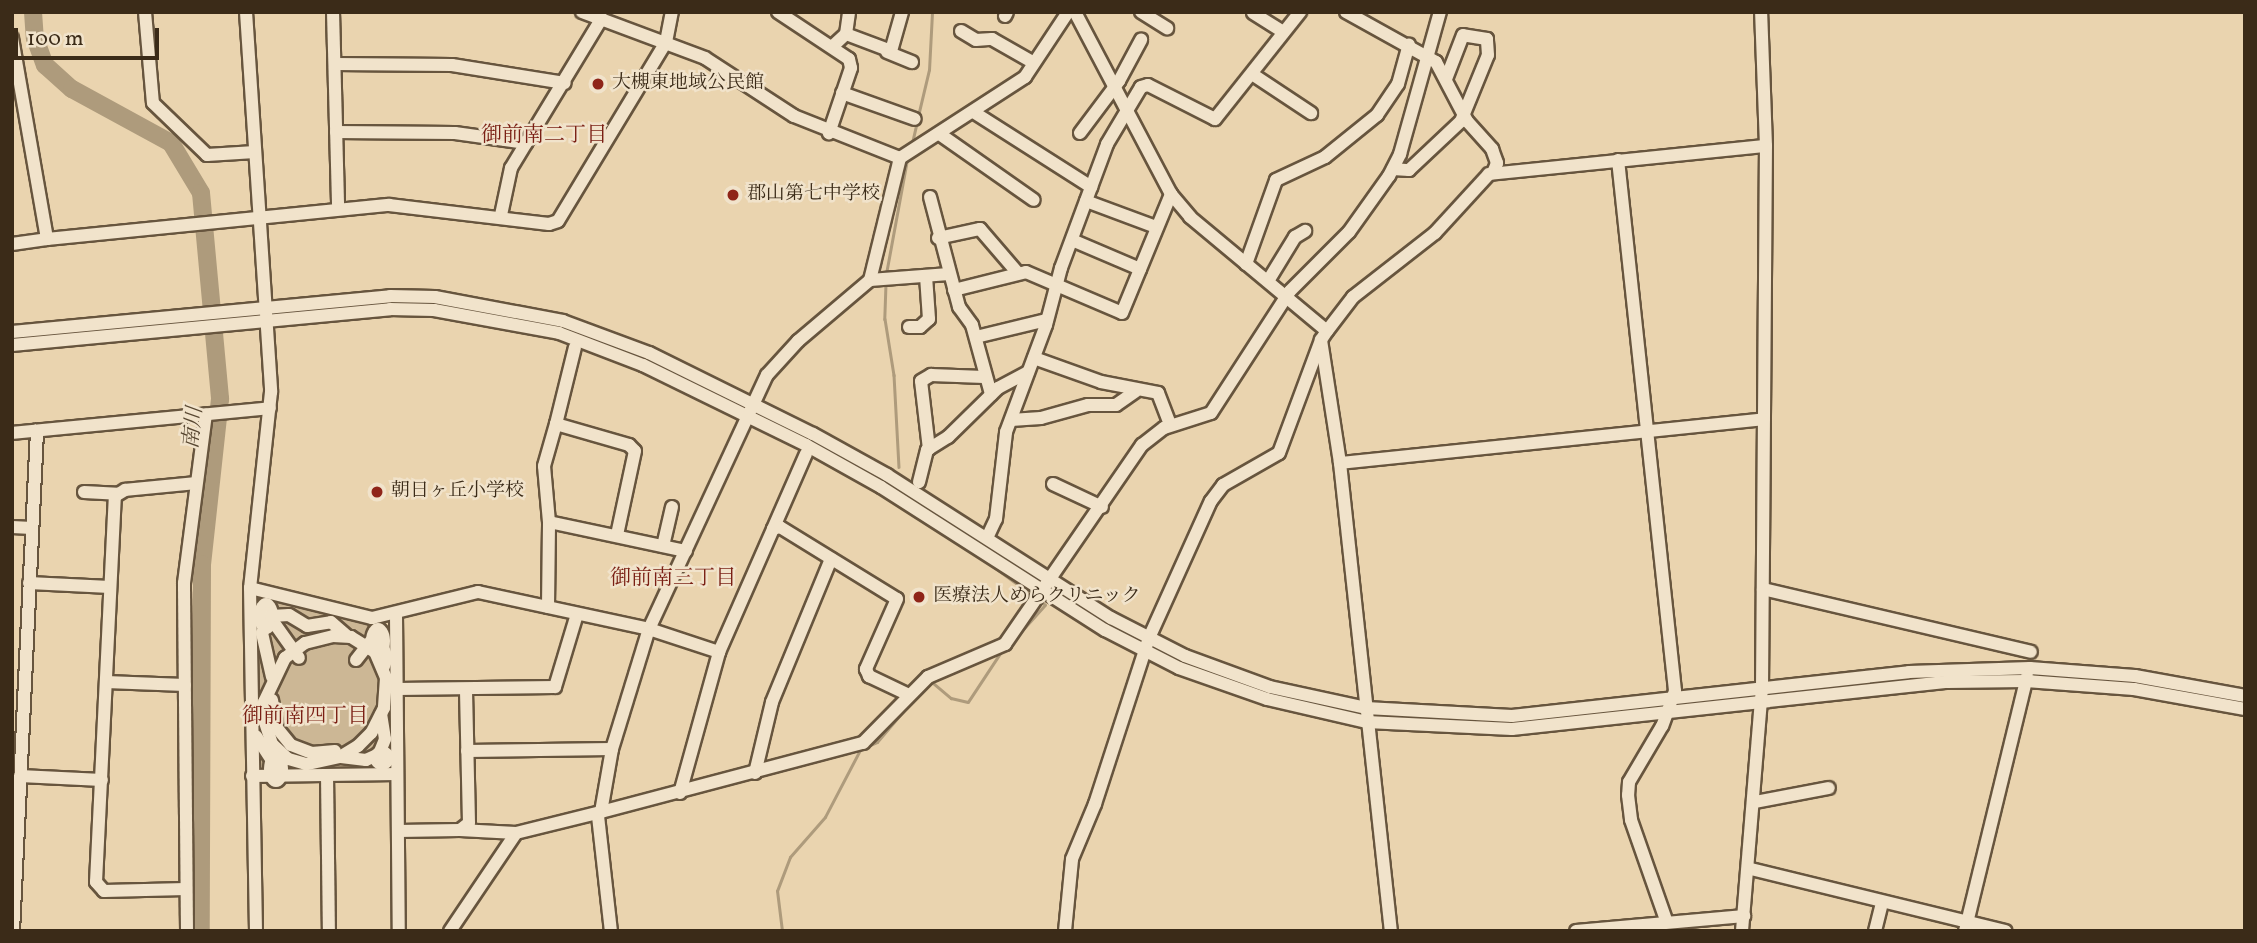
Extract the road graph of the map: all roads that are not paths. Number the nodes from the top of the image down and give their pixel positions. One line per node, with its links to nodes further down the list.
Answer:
1 (145, 12): 48 (street)
2 (246, 12): 48 (street)
3 (333, 12): 31 (street)
4 (582, 12): 17 (street)
5 (673, 12): 24 (street)
6 (849, 12): 21 (street)
7 (902, 12): 27 (street)
8 (1068, 12): 30 (street)
9 (1074, 12): 35 (street)
10 (1141, 12): 18 (street)
11 (1300, 12): 20 (street)
12 (1346, 12): 25 (street)
13 (1440, 12): 28 (street)
14 (1761, 12): 47 (street)
15 (1253, 13): 20 (street)
16 (787, 14): 26 (street)
17 (602, 18): 24 (street); 34 (street)
18 (1167, 29)
19 (961, 31): 30 (street)
20 (1284, 32): 32 (street)
21 (846, 34): 26 (street); 27 (street)
22 (12, 38): 64 (street)
23 (1142, 40): 35 (street)
24 (666, 42): 43 (street); 59 (street)
25 (1409, 44): 28 (street); 67 (street)
26 (834, 46): 36 (street)
27 (887, 52): 29 (street)
28 (1427, 53): 33 (street); 51 (street)
29 (912, 62)
30 (1034, 63): 37 (street)
31 (335, 64): 34 (street); 42 (street)
32 (1252, 74): 38 (street); 39 (street)
33 (1446, 79): 40 (street); 40 (street)
34 (565, 83): 46 (street)
35 (1113, 89): 38 (street); 44 (street)
36 (842, 93): 41 (street); 43 (street)
37 (975, 113): 45 (street); 53 (street)
38 (1126, 113): 53 (street); 54 (street)
39 (1311, 113)
40 (1464, 116): 51 (street); 52 (street)
41 (915, 119)
42 (336, 132): 46 (street); 58 (street)
43 (830, 133): 49 (street)
44 (1080, 133)
45 (940, 135): 49 (street); 56 (street)
46 (526, 143): 59 (street)
47 (1766, 146): 50 (street); 93 (street)
48 (255, 152): 60 (street)
49 (900, 158): 72 (street)
50 (1618, 160): 52 (street); 98 (street)
51 (1393, 169): 76 (street)
52 (1493, 173): 81 (street)
53 (1091, 187): 57 (street)
54 (1171, 194): 61 (street); 67 (street)
55 (930, 197): 63 (street)
56 (1034, 200)
57 (1086, 201): 61 (street); 65 (street)
58 (338, 209): 59 (street); 60 (street)
59 (501, 215)
60 (261, 216): 64 (street); 77 (street)
61 (1156, 227): 68 (street)
62 (1305, 231): 73 (street)
63 (939, 238): 69 (street); 70 (street)
64 (47, 239): 66 (street)
65 (1072, 240): 68 (street); 74 (street)
66 (12, 244)
67 (1246, 264): 73 (street)
68 (1140, 269): 74 (street)
69 (1017, 272): 74 (street); 75 (street)
70 (949, 274): 71 (street); 75 (street)
71 (926, 276): 72 (street); 79 (street)
72 (870, 280): 91 (street)
73 (1268, 281): 76 (street)
74 (1057, 285): 78 (street)
75 (954, 290): 82 (street)
76 (1286, 296): 81 (street); 96 (street)
77 (267, 312): 80 (street); 83 (street); 90 (street); 91 (street)
78 (1047, 320): 82 (street); 85 (street)
79 (909, 327)
80 (12, 332)
81 (1324, 335): 102 (street); 131 (street)
82 (976, 337): 87 (street)
83 (12, 345)
84 (575, 347): 95 (street)
85 (1034, 358): 86 (street); 88 (street)
86 (1028, 372): 89 (street); 94 (street)
87 (984, 377): 89 (street); 100 (street)
88 (1136, 391): 94 (street); 96 (street)
89 (991, 394): 100 (street)
90 (270, 408): 92 (street); 122 (street)
91 (752, 409): 115 (street); 117 (street); 120 (street)
92 (206, 414): 97 (street); 104 (street)
93 (1765, 419): 98 (street); 123 (street)
94 (1011, 420): 115 (street)
95 (556, 424): 110 (street); 114 (street)
96 (1170, 425): 108 (street)
97 (37, 431): 99 (street); 112 (street)
98 (1646, 431): 102 (street); 148 (street)
99 (12, 433)
100 (929, 449): 103 (street)
101 (806, 454): 113 (street)
102 (1340, 463): 149 (street)
103 (919, 482)
104 (196, 484): 107 (street); 142 (street)
105 (1053, 484): 108 (street)
106 (84, 492): 107 (street)
107 (117, 494): 121 (street)
108 (1102, 507): 120 (street)
109 (672, 508): 116 (street)
110 (549, 522): 114 (street); 124 (street)
111 (12, 527): 112 (street)
112 (32, 528): 119 (street)
113 (773, 528): 118 (street); 132 (street)
114 (617, 535): 116 (street)
115 (987, 538): 120 (street)
116 (663, 546): 117 (street)
117 (686, 551): 128 (street)
118 (831, 559): 145 (street); 161 (street)
119 (29, 583): 121 (street); 137 (street)
120 (1047, 585): 131 (street); 145 (street)
121 (110, 587): 140 (street)
122 (250, 588): 127 (street); 138 (street)
123 (1763, 589): 133 (street); 146 (street)
124 (548, 607): 126 (street); 127 (street)
125 (264, 608): 130 (street); 134 (street); 141 (street)
126 (577, 614): 128 (street); 144 (street)
127 (396, 615): 143 (street)
128 (649, 629): 132 (street); 156 (street)
129 (378, 634): 130 (street); 135 (street); 152 (street)
130 (347, 636): 134 (street)
131 (1147, 644): 149 (street); 153 (street); 186 (street)
132 (719, 652): 167 (street)
133 (2031, 652)
134 (297, 654): 141 (street)
135 (356, 660)
136 (2029, 668): 139 (street); 146 (street); 147 (street)
137 (18, 681): 164 (street)
138 (251, 681): 141 (street); 160 (street)
139 (2026, 681): 146 (street); 150 (street); 178 (street)
140 (106, 682): 142 (street); 165 (street)
141 (275, 682): 158 (street)
142 (185, 685): 174 (street)
143 (397, 689): 144 (street); 162 (street)
144 (466, 690): 157 (street)
145 (909, 695): 161 (street)
146 (1762, 695): 148 (street); 151 (street); 168 (street)
147 (2245, 696)
148 (1671, 700): 149 (street); 151 (street)
149 (1366, 708): 153 (street)
150 (2245, 709)
151 (1666, 713): 153 (street); 177 (street)
152 (381, 714): 155 (street); 159 (street)
153 (1367, 722): 187 (street)
154 (256, 736): 158 (street)
155 (352, 743): 158 (street); 159 (street)
156 (612, 749): 157 (street); 169 (street)
157 (467, 751): 170 (street)
158 (282, 756): 159 (street); 160 (street)
159 (341, 757)
160 (255, 773): 163 (street); 181 (street)
161 (755, 773): 167 (street)
162 (397, 774): 163 (street); 171 (street)
163 (327, 775): 182 (street)
164 (20, 776): 165 (street); 179 (street)
165 (102, 780): 174 (street)
166 (1829, 788): 168 (street)
167 (680, 793): 169 (street)
168 (1755, 802): 173 (street)
169 (600, 814): 172 (street); 185 (street)
170 (460, 830): 171 (street); 172 (street)
171 (398, 831): 183 (street)
172 (516, 834): 184 (street)
173 (1751, 869): 175 (street); 176 (street)
174 (186, 889): 180 (street)
175 (1882, 902): 178 (street); 190 (street)
176 (1744, 916): 177 (street); 189 (street)
177 (1666, 920): 188 (street)
178 (1966, 926): 191 (street)
179 (13, 931)
180 (187, 931)
181 (256, 931)
182 (328, 931)
183 (399, 931)
184 (450, 931)
185 (611, 931)
186 (1065, 931)
187 (1391, 931)
188 (1576, 931)
189 (1742, 931)
190 (1875, 931)
191 (2006, 931)

